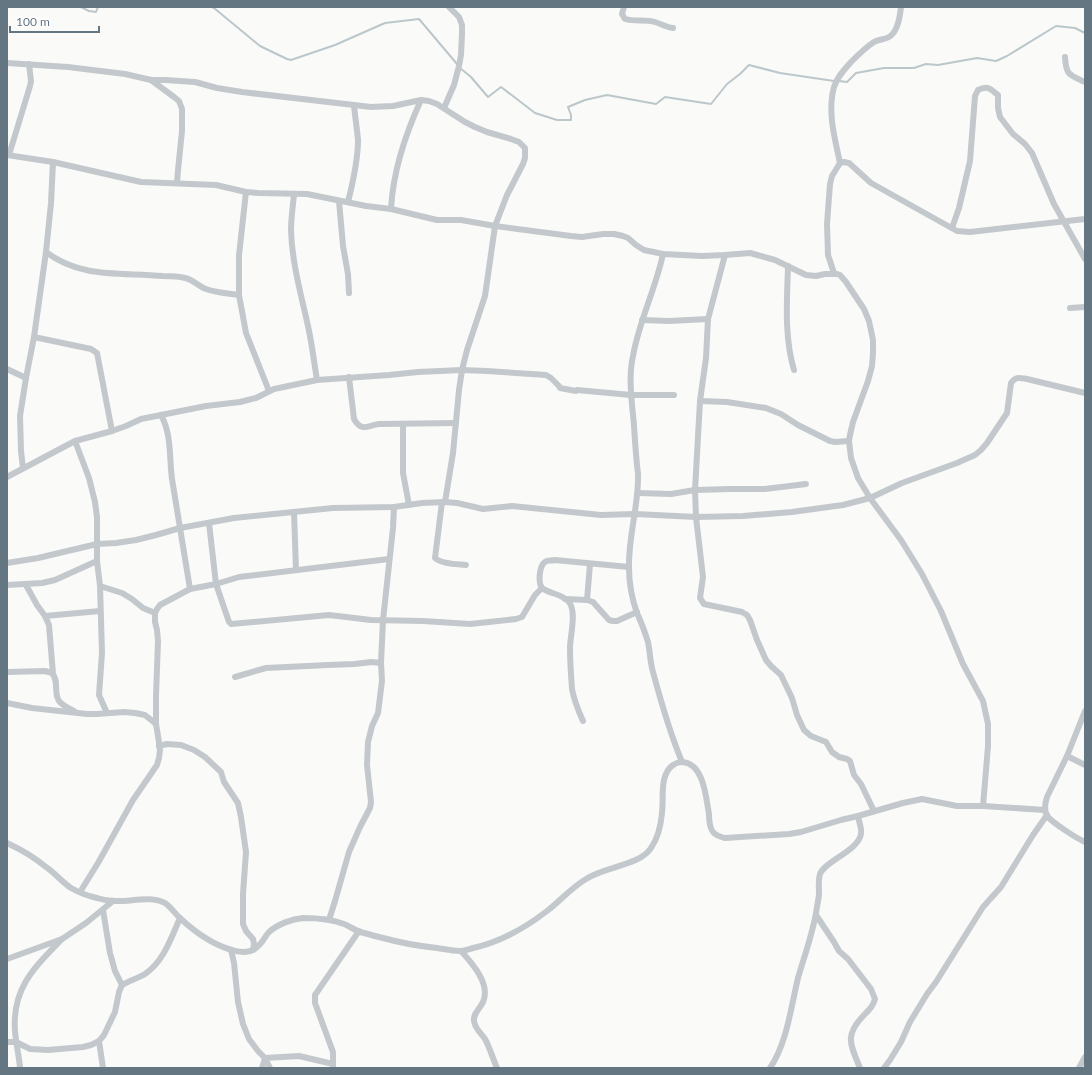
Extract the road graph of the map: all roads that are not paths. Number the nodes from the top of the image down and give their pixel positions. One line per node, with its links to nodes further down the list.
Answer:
1 (449, 7): 12 (street)
2 (624, 7): 4 (street)
3 (901, 7): 15 (street)
4 (673, 28)
5 (1065, 57): 9 (street)
6 (7, 63): 7 (street)
7 (29, 64): 8 (street); 13 (street)
8 (151, 80): 11 (street); 16 (street)
9 (1085, 82)
10 (421, 100): 11 (street); 12 (street); 21 (street)
11 (354, 105): 20 (street)
12 (444, 108): 24 (street)
13 (8, 155): 14 (street)
14 (53, 162): 16 (street); 26 (street)
15 (840, 163): 25 (street); 31 (street)
16 (177, 183): 17 (street)
17 (246, 192): 18 (street); 33 (street)
18 (294, 194): 19 (street); 44 (street)
19 (339, 201): 20 (street); 32 (street)
20 (348, 202): 21 (street)
21 (391, 209): 24 (street)
22 (1085, 219): 23 (street)
23 (1063, 221): 25 (street); 25 (street); 29 (street)
24 (496, 226): 27 (street); 40 (street)
25 (952, 228)
26 (46, 252): 33 (street); 38 (street)
27 (663, 254): 28 (street); 37 (street)
28 (725, 255): 30 (street); 36 (street)
29 (1085, 259)
30 (788, 266): 31 (street); 41 (street)
31 (834, 273): 55 (street)
32 (349, 293)
33 (239, 295): 45 (street)
34 (1085, 307): 35 (street)
35 (1070, 308)
36 (708, 319): 37 (street); 49 (street)
37 (642, 320): 47 (street)
38 (34, 337): 43 (street); 53 (street)
39 (7, 369): 43 (street)
40 (462, 370): 42 (street); 47 (street); 51 (street)
41 (794, 370)
42 (349, 377): 44 (street); 52 (street)
43 (26, 378): 56 (street)
44 (317, 380): 45 (street)
45 (269, 391): 50 (street)
46 (1085, 393): 61 (street)
47 (631, 395): 48 (street); 60 (street)
48 (674, 395)
49 (700, 401): 55 (street); 59 (street)
50 (162, 415): 53 (street); 69 (street)
51 (456, 423): 52 (street); 62 (street)
52 (403, 424): 63 (street)
53 (112, 431): 54 (street)
54 (75, 441): 56 (street); 70 (street)
55 (849, 441): 61 (street)
56 (23, 468): 57 (street)
57 (7, 477)
58 (806, 484): 59 (street)
59 (695, 490): 60 (street); 67 (street)
60 (638, 493): 66 (street)
61 (870, 498): 67 (street); 105 (street)
62 (443, 502): 63 (street); 66 (street); 75 (street)
63 (409, 505): 64 (street)
64 (394, 507): 65 (street); 71 (street)
65 (294, 512): 68 (street); 77 (street)
66 (635, 514): 67 (street); 76 (street)
67 (696, 517): 106 (street)
68 (209, 523): 69 (street); 78 (street)
69 (180, 528): 70 (street); 83 (street)
70 (97, 544): 72 (street); 73 (street)
71 (389, 559): 77 (street); 90 (street)
72 (97, 560): 80 (street); 81 (street)
73 (7, 563)
74 (590, 564): 76 (street); 82 (street); 85 (street)
75 (466, 565)
76 (629, 567): 88 (street)
77 (296, 570): 78 (street)
78 (216, 584): 83 (street); 90 (street)
79 (7, 585): 80 (street)
80 (26, 585): 89 (street)
81 (100, 586): 86 (street); 87 (street)
82 (542, 588): 84 (street); 90 (street)
83 (190, 589): 87 (street)
84 (565, 599): 85 (street); 99 (street)
85 (587, 600): 88 (street)
86 (100, 611): 89 (street); 98 (street)
87 (155, 612): 100 (street)
88 (637, 612): 103 (street)
89 (45, 616): 93 (street)
90 (383, 620): 91 (street)
91 (381, 663): 94 (street); 116 (street)
92 (7, 672): 93 (street)
93 (54, 674): 97 (street)
94 (235, 677)
95 (7, 703): 97 (street)
96 (1085, 711): 102 (street)
97 (75, 712): 98 (street)
98 (107, 713): 100 (street)
99 (583, 721)
100 (156, 724): 101 (street)
101 (159, 746): 111 (street); 120 (street)
102 (1067, 756): 104 (street); 107 (street)
103 (682, 762): 108 (street); 121 (street)
104 (1085, 765)
105 (983, 806): 106 (street); 107 (street)
106 (874, 811): 108 (street)
107 (1046, 813): 109 (street); 137 (street)
108 (858, 816): 114 (street)
109 (1085, 842)
110 (7, 843): 111 (street)
111 (80, 892): 112 (street)
112 (113, 901): 113 (street); 115 (street)
113 (103, 910): 118 (street); 123 (street)
114 (816, 916): 135 (street); 136 (street)
115 (180, 918): 119 (street); 123 (street)
116 (329, 920): 117 (street); 120 (street)
117 (359, 931): 121 (street); 129 (street)
118 (62, 939): 122 (street); 125 (street)
119 (231, 950): 120 (street); 128 (street)
120 (253, 950)
121 (462, 951): 134 (street)
122 (7, 959)
123 (122, 985): 126 (street)
124 (7, 1042): 125 (street)
125 (16, 1042): 126 (street); 130 (street)
126 (99, 1042): 131 (street)
127 (1085, 1057): 138 (street)
128 (265, 1058): 129 (street); 132 (street); 133 (street)
129 (333, 1066)
130 (20, 1068)
131 (103, 1068)
132 (262, 1068)
133 (270, 1068)
134 (496, 1068)
135 (770, 1068)
136 (860, 1068)
137 (884, 1068)
138 (1079, 1068)

